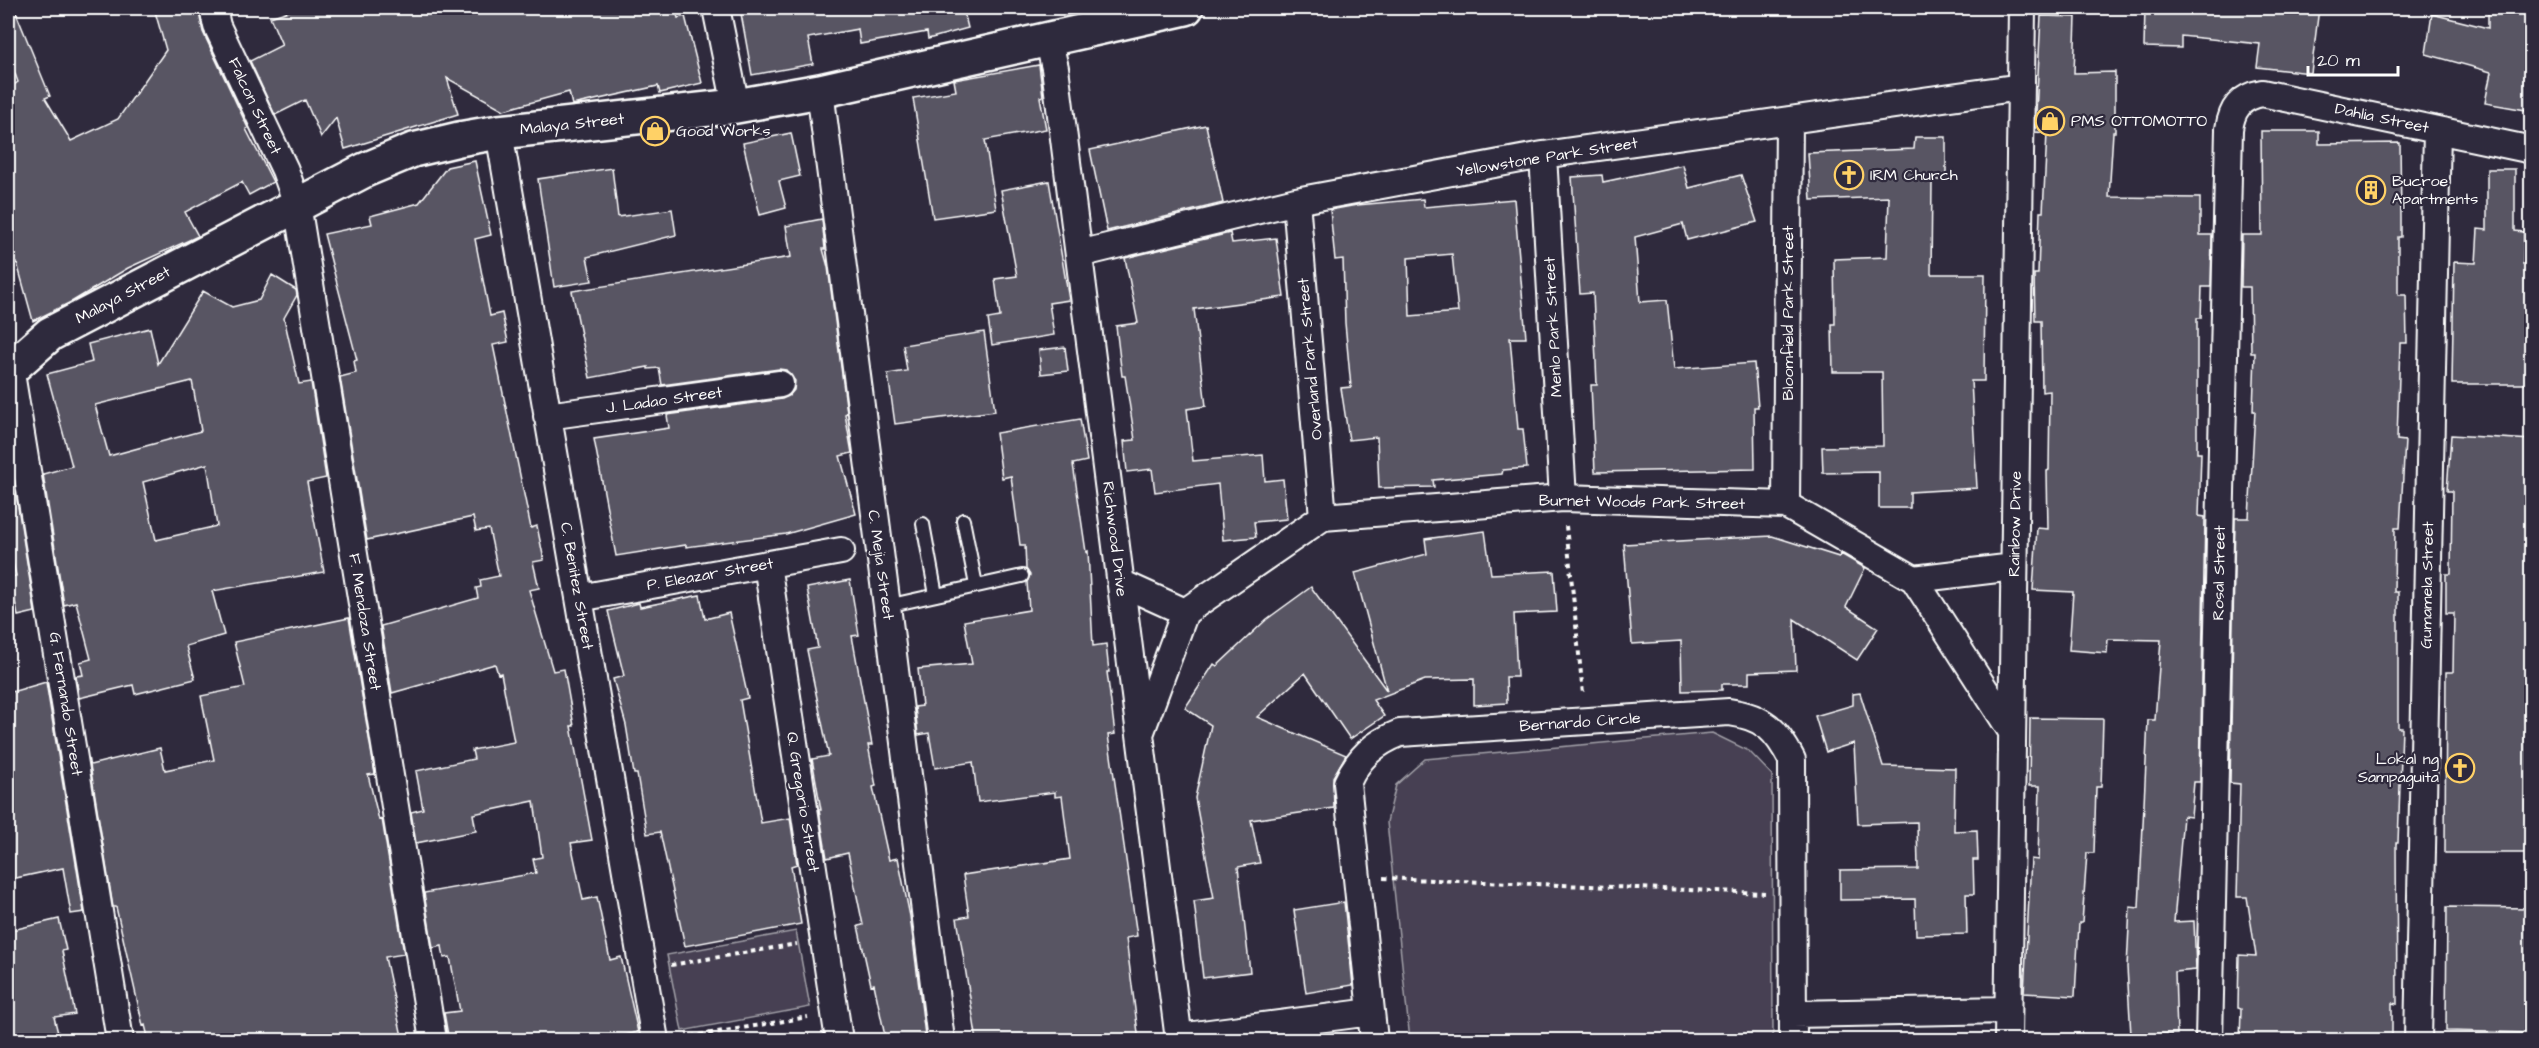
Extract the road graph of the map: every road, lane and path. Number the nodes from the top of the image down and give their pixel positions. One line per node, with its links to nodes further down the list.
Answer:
1 (213, 8): 16 (street, Falcon Street)
2 (716, 8): 8 (street)
3 (1186, 8): 5 (street, Malaya Street)
4 (2022, 8): 6 (street, Rainbow Drive)
5 (1048, 38): 7 (street, Malaya Street); 17 (street, Richwood Drive)
6 (2021, 87): 10 (street, Yellowstone Park Street); 28 (street, Rainbow Drive)
7 (820, 91): 8 (street, Malaya Street); 35 (street, C. Mejia Street)
8 (736, 106): 12 (street, Malaya Street)
9 (2235, 106): 11 (street, Dahlia Street); 57 (street, Rosal Street)
10 (1789, 120): 14 (street, Yellowstone Park Street); 22 (street, Bloomfield Park Street)
11 (2437, 130): 13 (street, Dahlia Street); 58 (street, Gumamela Street)
12 (499, 132): 16 (street, Malaya Street); 20 (street, C. Benitez Street)
13 (2532, 150)
14 (1544, 155): 15 (street, Yellowstone Park Street); 21 (street, Menlo Park Street)
15 (1296, 201): 17 (street, Yellowstone Park Street); 23 (street, Overland Park Street)
16 (297, 204): 18 (street, Malaya Street); 51 (street, F. Mendoza Street)
17 (1079, 254): 31 (street, Richwood Drive)
18 (9, 369): 50 (street, G. Fernando Street)
19 (780, 384): 20 (street, J. Ladao Street)
20 (547, 416): 34 (street, C. Benitez Street)
21 (1563, 498): 22 (street, Burnet Woods Park Street); 23 (street, Burnet Woods Park Street); 37 (path)
22 (1786, 505): 30 (street, Burnet Woods Park Street)
23 (1323, 517): 36 (street)
24 (963, 520): 32 (lane)
25 (924, 524): 33 (lane)
26 (842, 551): 27 (street, P. Eleazar Street)
27 (767, 564): 34 (street, P. Eleazar Street); 42 (street, Q. Gregorio Street)
28 (2014, 567): 30 (street); 38 (street, Rainbow Drive)
29 (1022, 576): 32 (lane)
30 (1914, 579): 38 (street, Burnet Woods Park Street)
31 (1120, 583): 36 (street); 39 (street, Richwood Drive)
32 (976, 585): 33 (lane)
33 (936, 595): 35 (lane)
34 (579, 598): 43 (street, C. Benitez Street)
35 (887, 606): 53 (street, C. Mejia Street)
36 (1185, 612): 39 (street)
37 (1586, 722): 40 (street, Bernardo Circle); 41 (street, Bernardo Circle)
38 (2012, 732): 44 (street, Rainbow Drive)
39 (1140, 734): 48 (street, Richwood Drive)
40 (1357, 876): 41 (path); 46 (street, Bernardo Circle)
41 (1793, 894): 47 (street, Bernardo Circle)
42 (824, 939): 43 (path); 45 (street, Q. Gregorio Street)
43 (643, 970): 49 (street, C. Benitez Street)
44 (2008, 1010): 47 (street); 56 (street, Rainbow Drive)
45 (835, 1012): 49 (path); 52 (street, Q. Gregorio Street)
46 (1371, 1012): 48 (street); 54 (street, Bernardo Circle)
47 (1793, 1014): 55 (street, Bernardo Circle)
48 (1179, 1039)
49 (666, 1040)
50 (120, 1041)
51 (433, 1041)
52 (839, 1041)
53 (940, 1041)
54 (1374, 1041)
55 (1793, 1041)
56 (2008, 1041)
57 (2208, 1041)
58 (2418, 1041)

